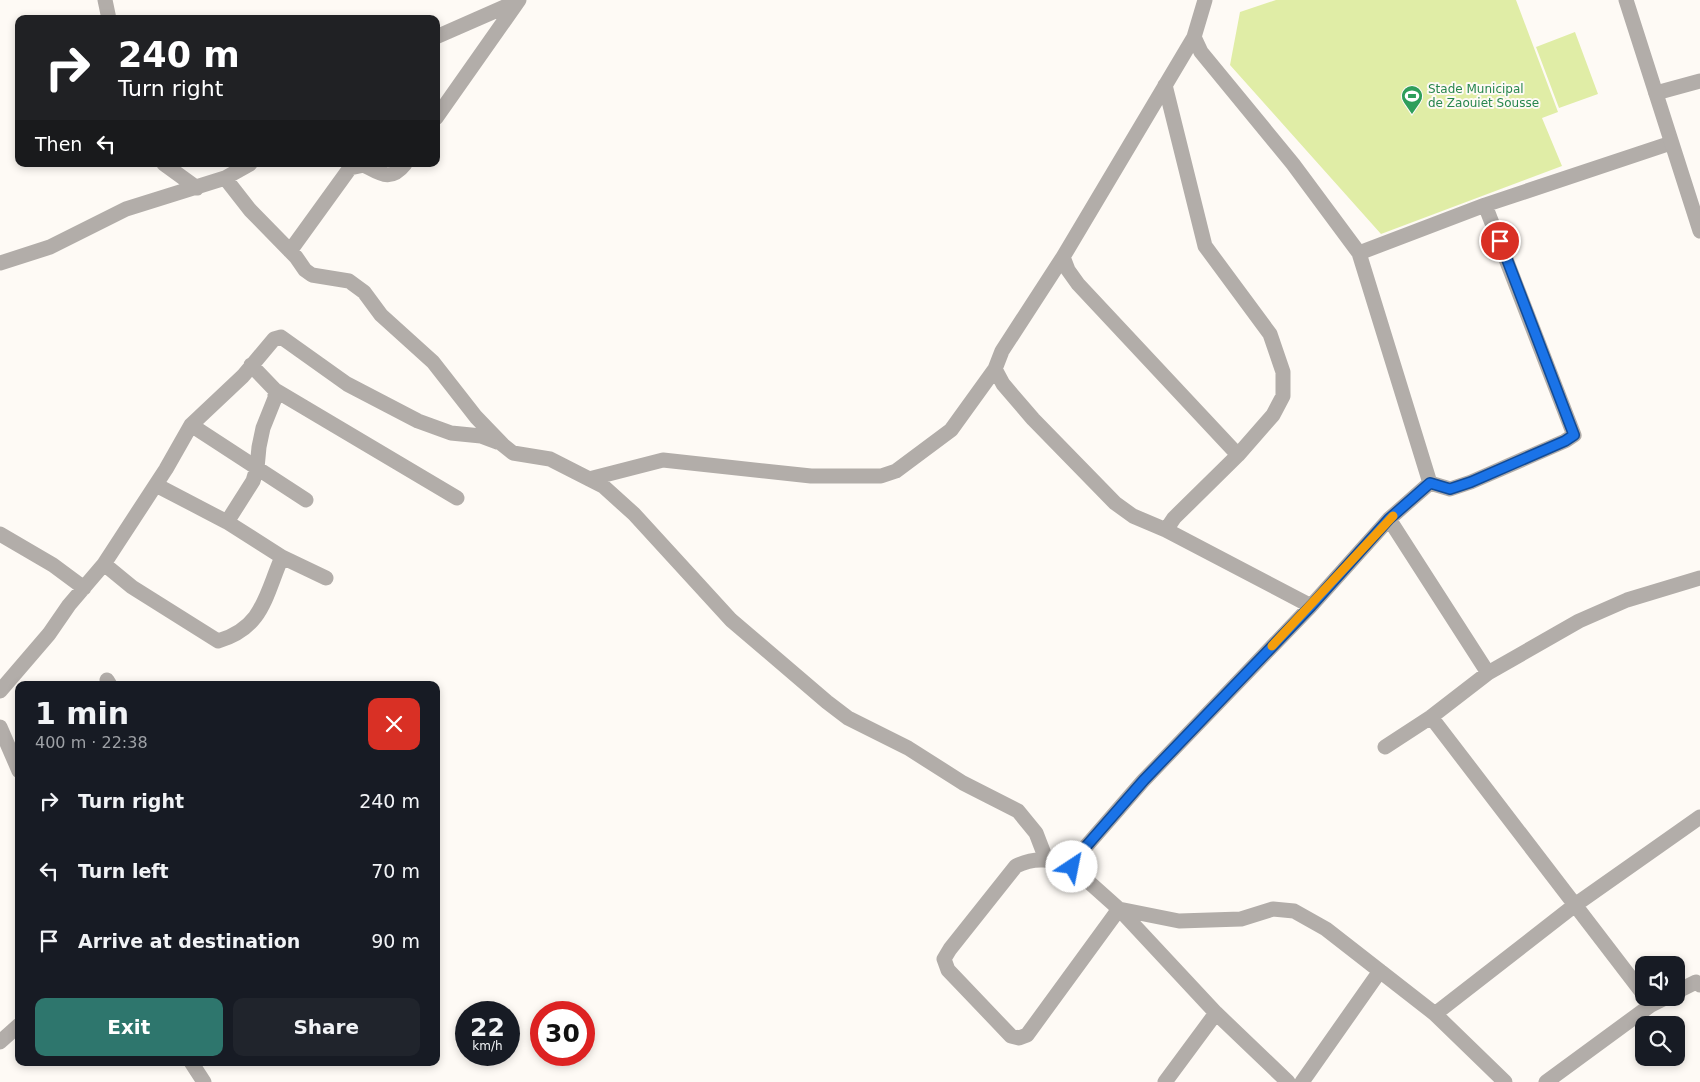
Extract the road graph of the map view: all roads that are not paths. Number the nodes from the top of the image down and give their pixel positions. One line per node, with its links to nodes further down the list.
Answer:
1 (105, 0): 5 (street)
2 (519, 0): 6 (street); 11 (street)
3 (1205, 0): 7 (street)
4 (1626, 0): 10 (street)
5 (107, 15)
6 (440, 35)
7 (1194, 37): 9 (street); 23 (street)
8 (1700, 81): 10 (street)
9 (1165, 86): 24 (street); 31 (street)
10 (1656, 93): 12 (street)
11 (440, 112)
12 (1671, 143): 20 (street); 21 (street)
13 (168, 167): 19 (street)
14 (245, 167): 18 (street)
15 (355, 167): 22 (street)
16 (368, 167): 17 (street)
17 (402, 167)
18 (225, 178): 19 (street); 22 (street)
19 (197, 188): 25 (street)
20 (1485, 205): 23 (street); 34 (street)
21 (1700, 231)
22 (290, 251): 30 (street)
23 (1359, 253): 34 (street)
24 (1063, 257): 27 (street); 31 (street)
25 (0, 263)
26 (251, 366): 28 (street); 29 (street); 30 (street)
27 (995, 369): 33 (street); 40 (street)
28 (275, 390): 32 (street); 36 (street)
29 (190, 425): 32 (street); 35 (street)
30 (502, 445): 33 (street)
31 (1238, 455): 40 (street)
32 (257, 468): 37 (street); 39 (street)
33 (589, 479): 55 (street)
34 (1430, 483): 38 (street)
35 (156, 485): 39 (street); 43 (street)
36 (457, 498)
37 (306, 500)
38 (1389, 519): 47 (street); 48 (street)
39 (227, 522): 42 (street)
40 (1166, 530): 47 (street)
41 (0, 534): 46 (street)
42 (282, 557): 43 (street); 44 (street)
43 (104, 564): 46 (street)
44 (326, 578)
45 (1700, 578): 48 (street)
46 (84, 588): 49 (street)
47 (1311, 606): 56 (street)
48 (1488, 673): 50 (street)
49 (0, 690)
50 (1432, 717): 52 (street); 57 (street)
51 (0, 727): 53 (street)
52 (1385, 747)
53 (15, 762)
54 (1700, 817): 57 (street)
55 (1046, 859): 56 (street); 58 (street)
56 (1072, 867): 58 (street)
57 (1575, 905): 61 (street); 65 (street)
58 (1119, 909): 59 (street); 64 (street)
59 (1380, 971): 65 (street); 72 (street)
60 (1699, 981): 62 (street)
61 (1635, 983)
62 (1685, 988)
63 (1638, 1006): 74 (street)
64 (1216, 1013): 70 (street); 71 (street)
65 (1435, 1014): 73 (street)
66 (15, 1029): 67 (street)
67 (0, 1042)
68 (194, 1066): 69 (street)
69 (204, 1082)
70 (1164, 1082)
71 (1288, 1082)
72 (1302, 1082)
73 (1505, 1082)
74 (1546, 1082)

